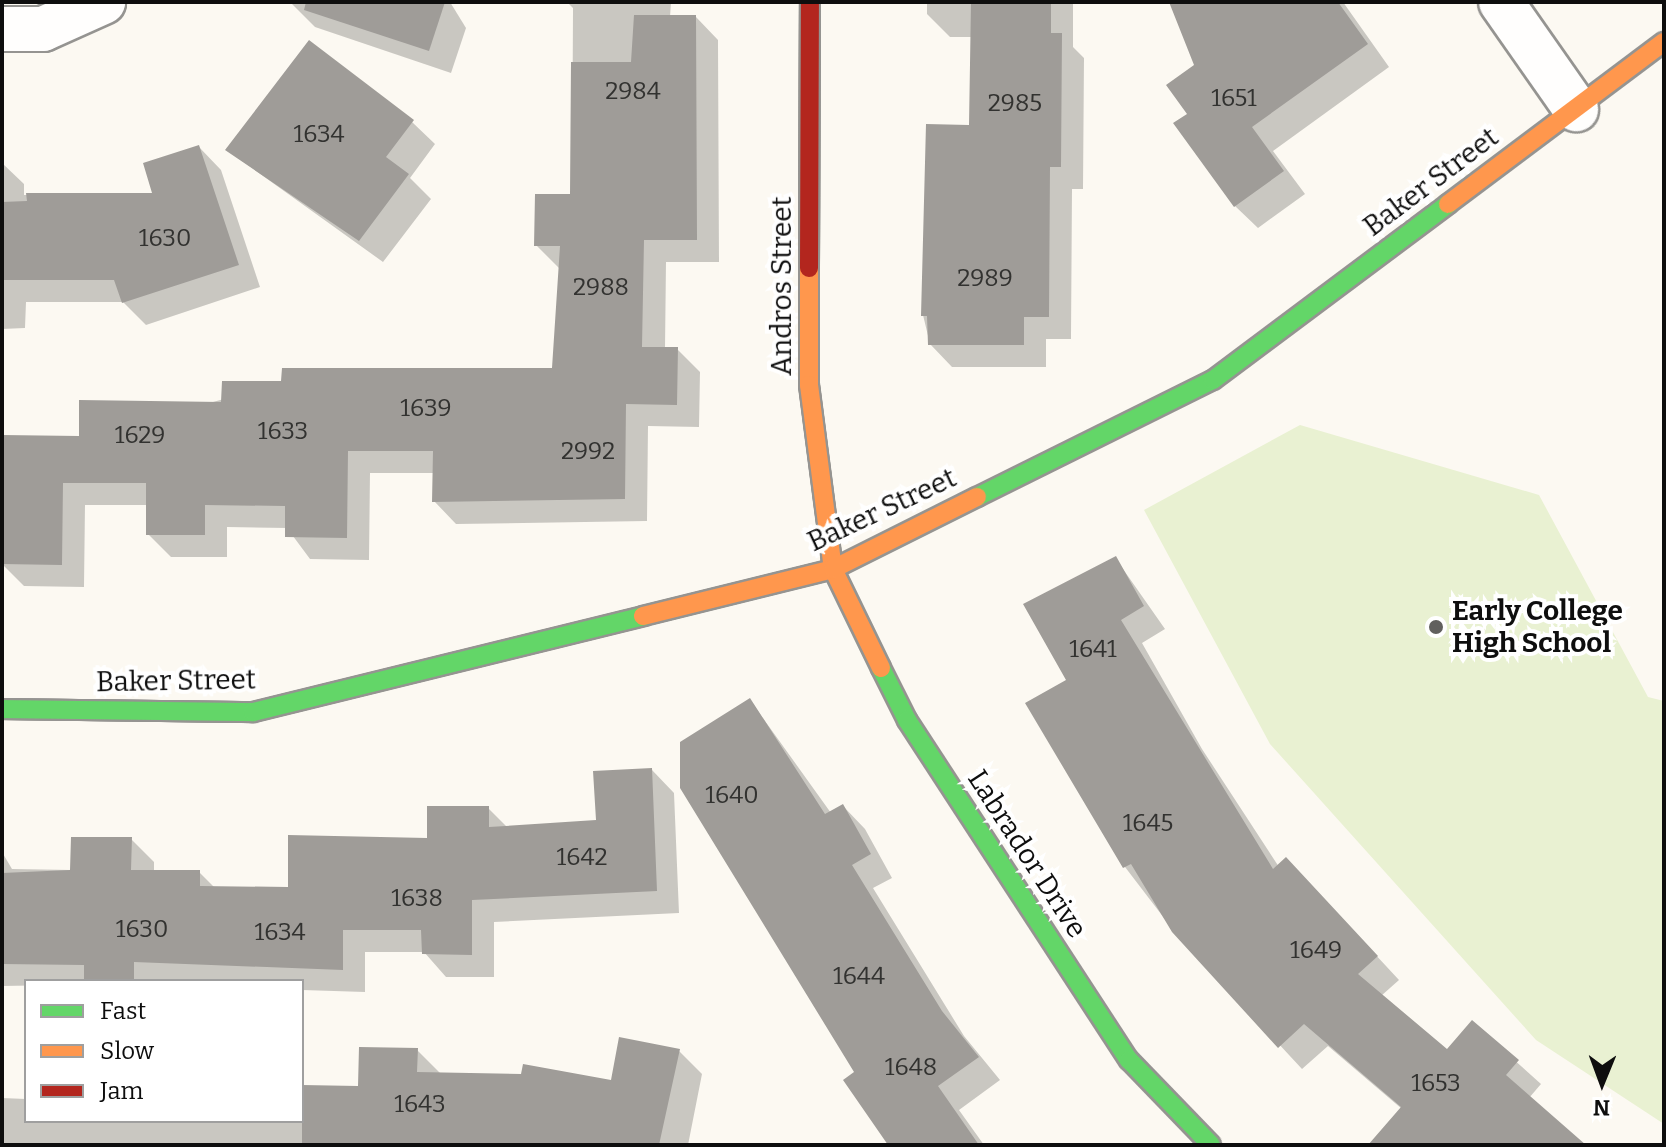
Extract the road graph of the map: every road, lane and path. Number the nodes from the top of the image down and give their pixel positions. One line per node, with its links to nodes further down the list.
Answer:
1 (103, 2): 4 (street)
2 (810, 2): 7 (street, Andros Street)
3 (1501, 2): 6 (street)
4 (2, 29)
5 (1664, 42): 6 (street, Baker Street)
6 (1576, 109): 7 (street, Baker Street)
7 (833, 569): 8 (street, Baker Street); 9 (street, Labrador Drive)
8 (2, 709)
9 (1211, 1145)

